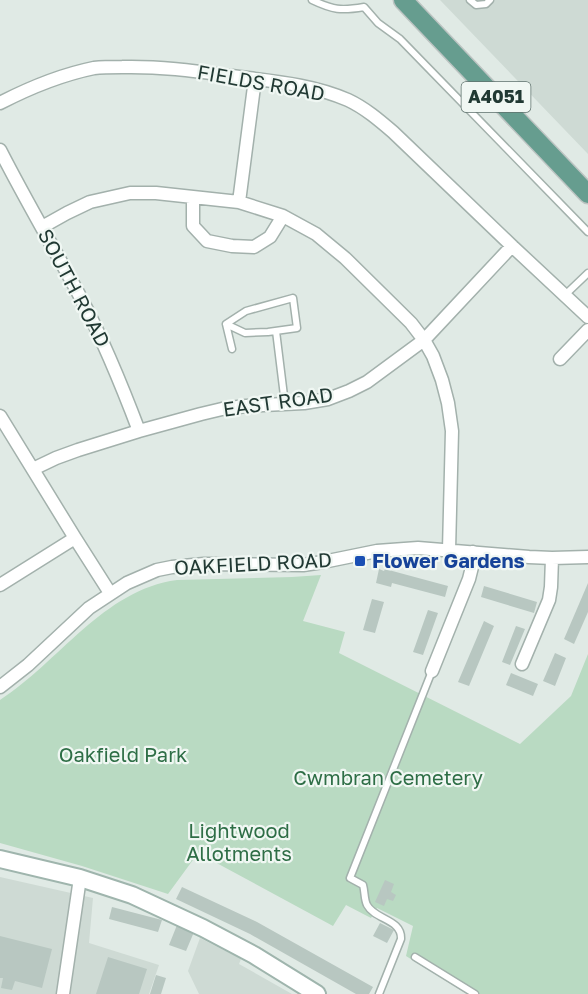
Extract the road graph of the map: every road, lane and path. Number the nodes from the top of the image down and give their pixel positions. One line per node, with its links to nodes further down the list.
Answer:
1 (312, 0): 13 (lane)
2 (403, 0): 8 (main road, A4051)
3 (470, 0): 4 (lane)
4 (490, 0)
5 (255, 79): 6 (street, FIELDS ROAD); 10 (street); 14 (street, FIELDS ROAD)
6 (0, 103)
7 (0, 150): 12 (street, SOUTH ROAD)
8 (588, 194)
9 (193, 197): 10 (street); 11 (street); 12 (street)
10 (238, 202): 11 (street)
11 (283, 216): 21 (street)
12 (42, 227): 26 (street, SOUTH ROAD)
13 (588, 232)
14 (512, 246): 16 (street, FIELDS ROAD); 21 (street, EAST ROAD)
15 (588, 273): 16 (lane)
16 (564, 296): 17 (street, FIELDS ROAD)
17 (588, 317)
18 (226, 324): 20 (lane); 20 (lane); 22 (lane)
19 (588, 330): 23 (street)
20 (276, 331): 24 (lane)
21 (424, 339): 24 (street, EAST ROAD); 29 (street)
22 (232, 349)
23 (560, 358)
24 (285, 404): 26 (street, EAST ROAD)
25 (0, 416): 27 (street)
26 (139, 431): 27 (street, EAST ROAD)
27 (33, 469): 28 (street)
28 (75, 538): 33 (street); 34 (street)
29 (449, 550): 30 (street, OAKFIELD ROAD); 34 (street, OAKFIELD ROAD)
30 (473, 552): 32 (street, OAKFIELD ROAD); 36 (street)
31 (588, 556): 32 (street, OAKFIELD ROAD)
32 (552, 558): 35 (street)
33 (0, 585)
34 (110, 593): 37 (street, OAKFIELD ROAD)
35 (522, 664)
36 (432, 671): 43 (lane)
37 (0, 687)
38 (0, 859): 39 (street)
39 (80, 878): 41 (street); 42 (street)
40 (415, 957): 44 (lane)
41 (63, 994)
42 (317, 994)
43 (379, 994)
44 (475, 994)

